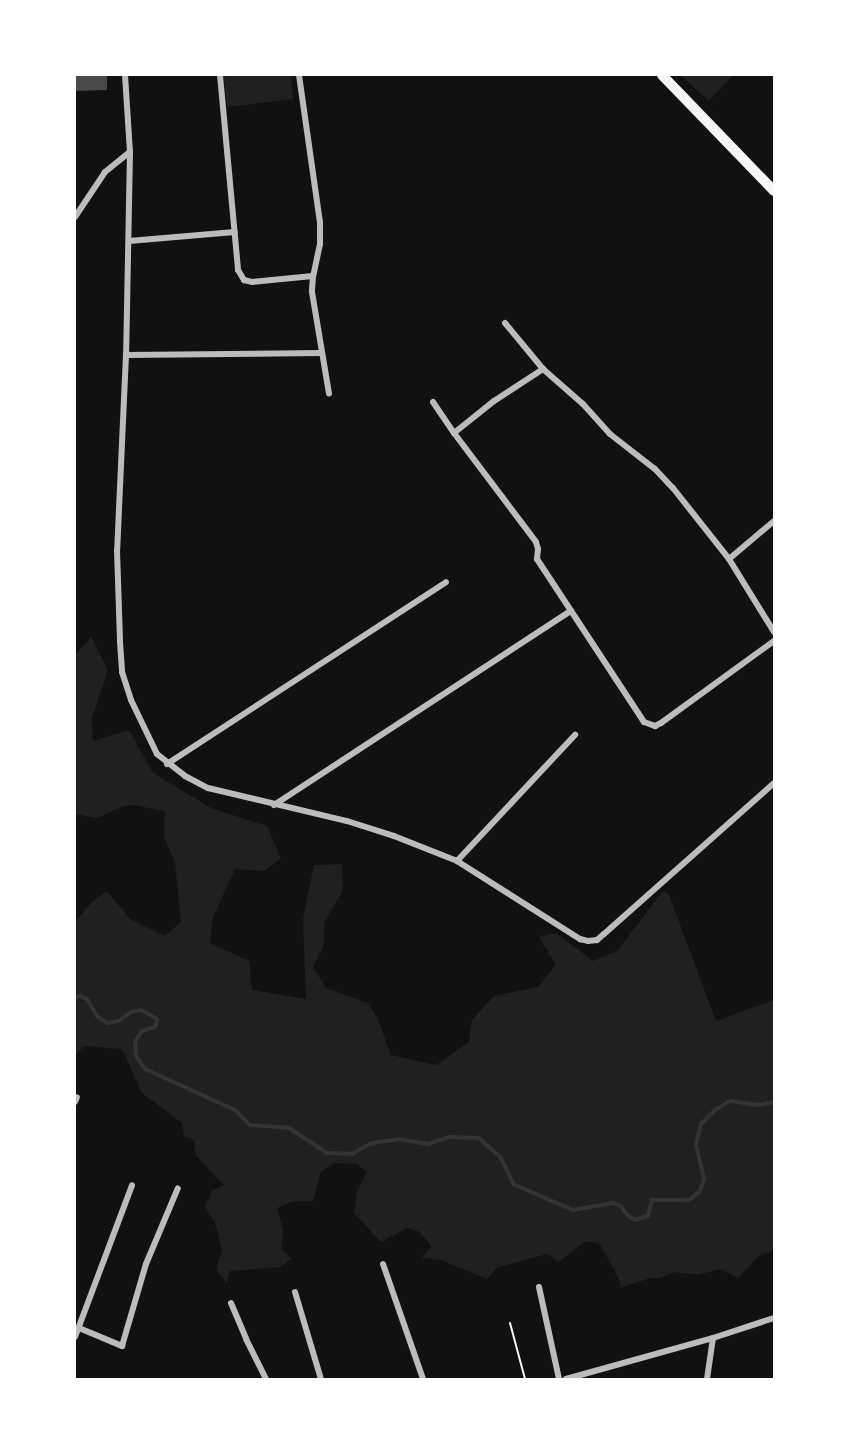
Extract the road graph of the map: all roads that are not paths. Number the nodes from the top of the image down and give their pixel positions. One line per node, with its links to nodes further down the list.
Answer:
1 (125, 75): 5 (street)
2 (220, 75): 8 (street)
3 (299, 75): 10 (street)
4 (662, 75): 6 (main road)
5 (130, 152): 7 (street); 9 (street)
6 (774, 191)
7 (75, 217)
8 (236, 232): 9 (street); 10 (street)
9 (129, 241): 13 (street)
10 (313, 276): 12 (street)
11 (505, 323): 14 (street)
12 (322, 353): 13 (street); 15 (street)
13 (126, 355): 25 (street)
14 (543, 369): 17 (street); 19 (street)
15 (329, 394)
16 (433, 402): 17 (street)
17 (454, 434): 21 (street)
18 (774, 521): 19 (street)
19 (729, 559): 22 (street)
20 (446, 582): 25 (street)
21 (571, 611): 23 (street); 27 (street)
22 (774, 632)
23 (774, 641)
24 (575, 735): 28 (street)
25 (167, 764): 27 (street)
26 (774, 783): 28 (street)
27 (274, 805): 28 (street)
28 (457, 861)
29 (132, 1185): 36 (street)
30 (178, 1188): 36 (street)
31 (383, 1264): 41 (street)
32 (539, 1287): 42 (street)
33 (295, 1292): 40 (street)
34 (231, 1303): 39 (street)
35 (774, 1318): 38 (street)
36 (79, 1328): 37 (street)
37 (75, 1337)
38 (713, 1338): 43 (street); 44 (street)
39 (266, 1379)
40 (321, 1379)
41 (423, 1379)
42 (559, 1379)
43 (566, 1379)
44 (707, 1379)

